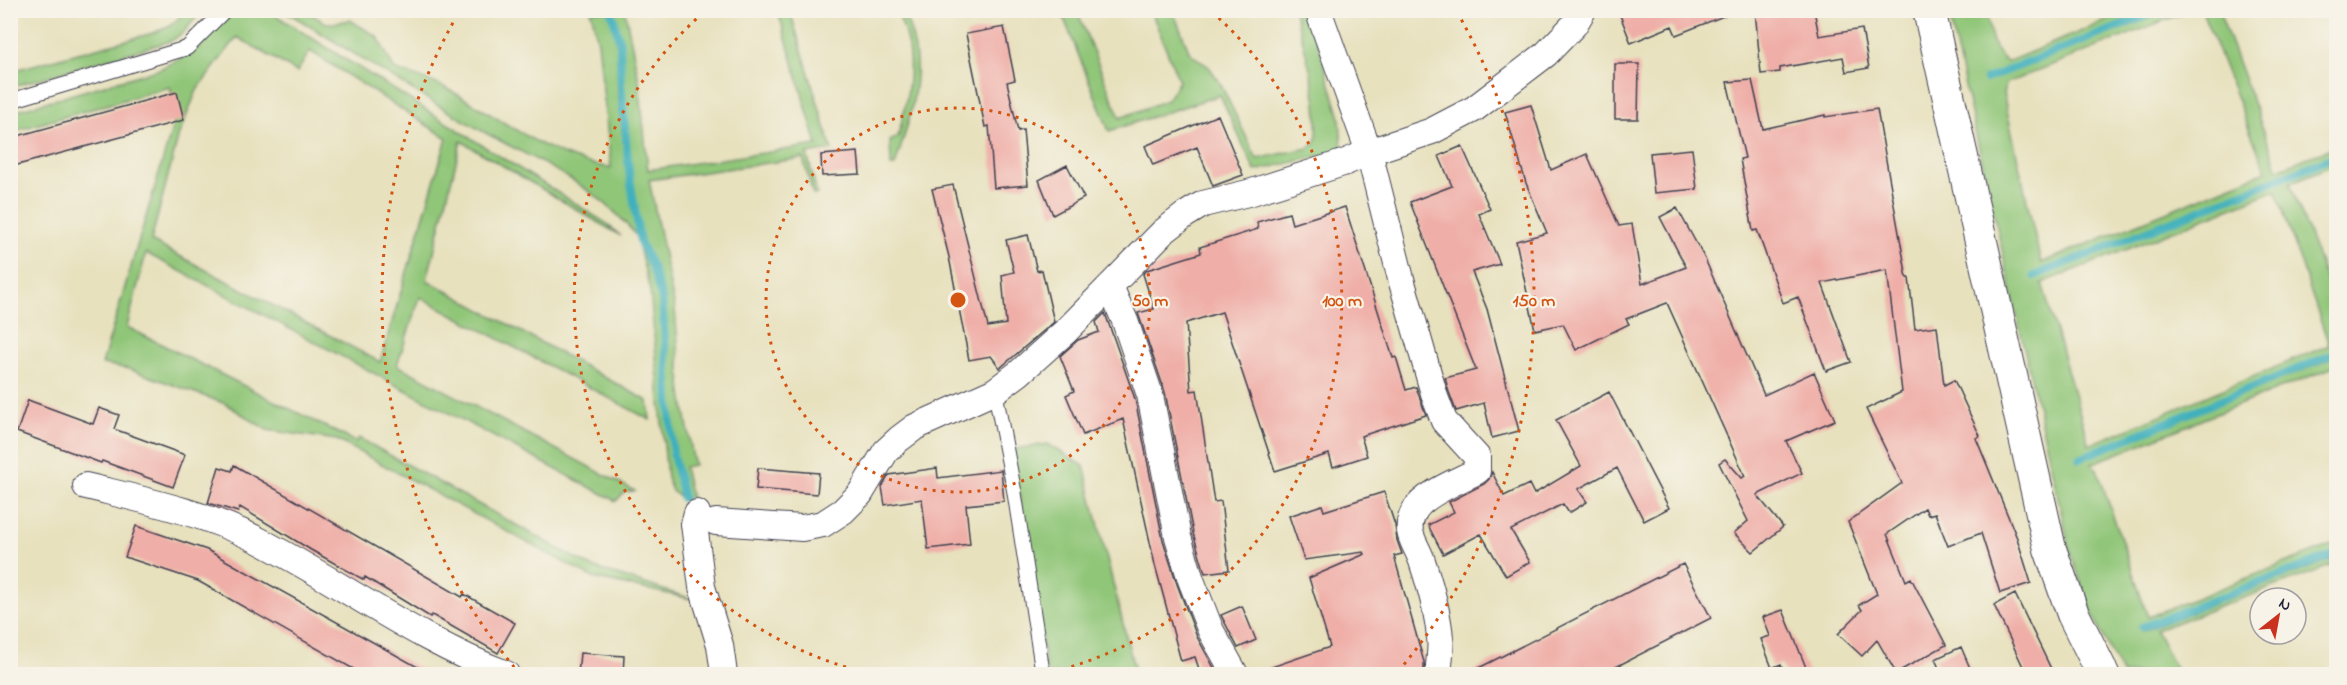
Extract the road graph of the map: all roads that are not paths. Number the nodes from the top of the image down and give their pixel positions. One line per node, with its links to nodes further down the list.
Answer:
1 (225, 10): 5 (lane)
2 (1318, 10): 6 (street)
3 (1584, 10): 6 (street)
4 (1929, 10): 15 (street)
5 (10, 101)
6 (1369, 152): 7 (street); 14 (street)
7 (1110, 286): 8 (street); 13 (street)
8 (995, 391): 11 (street); 12 (lane)
9 (86, 486): 10 (street)
10 (506, 675)
11 (724, 675)
12 (1043, 675)
13 (1235, 675)
14 (1439, 675)
15 (2103, 675)

